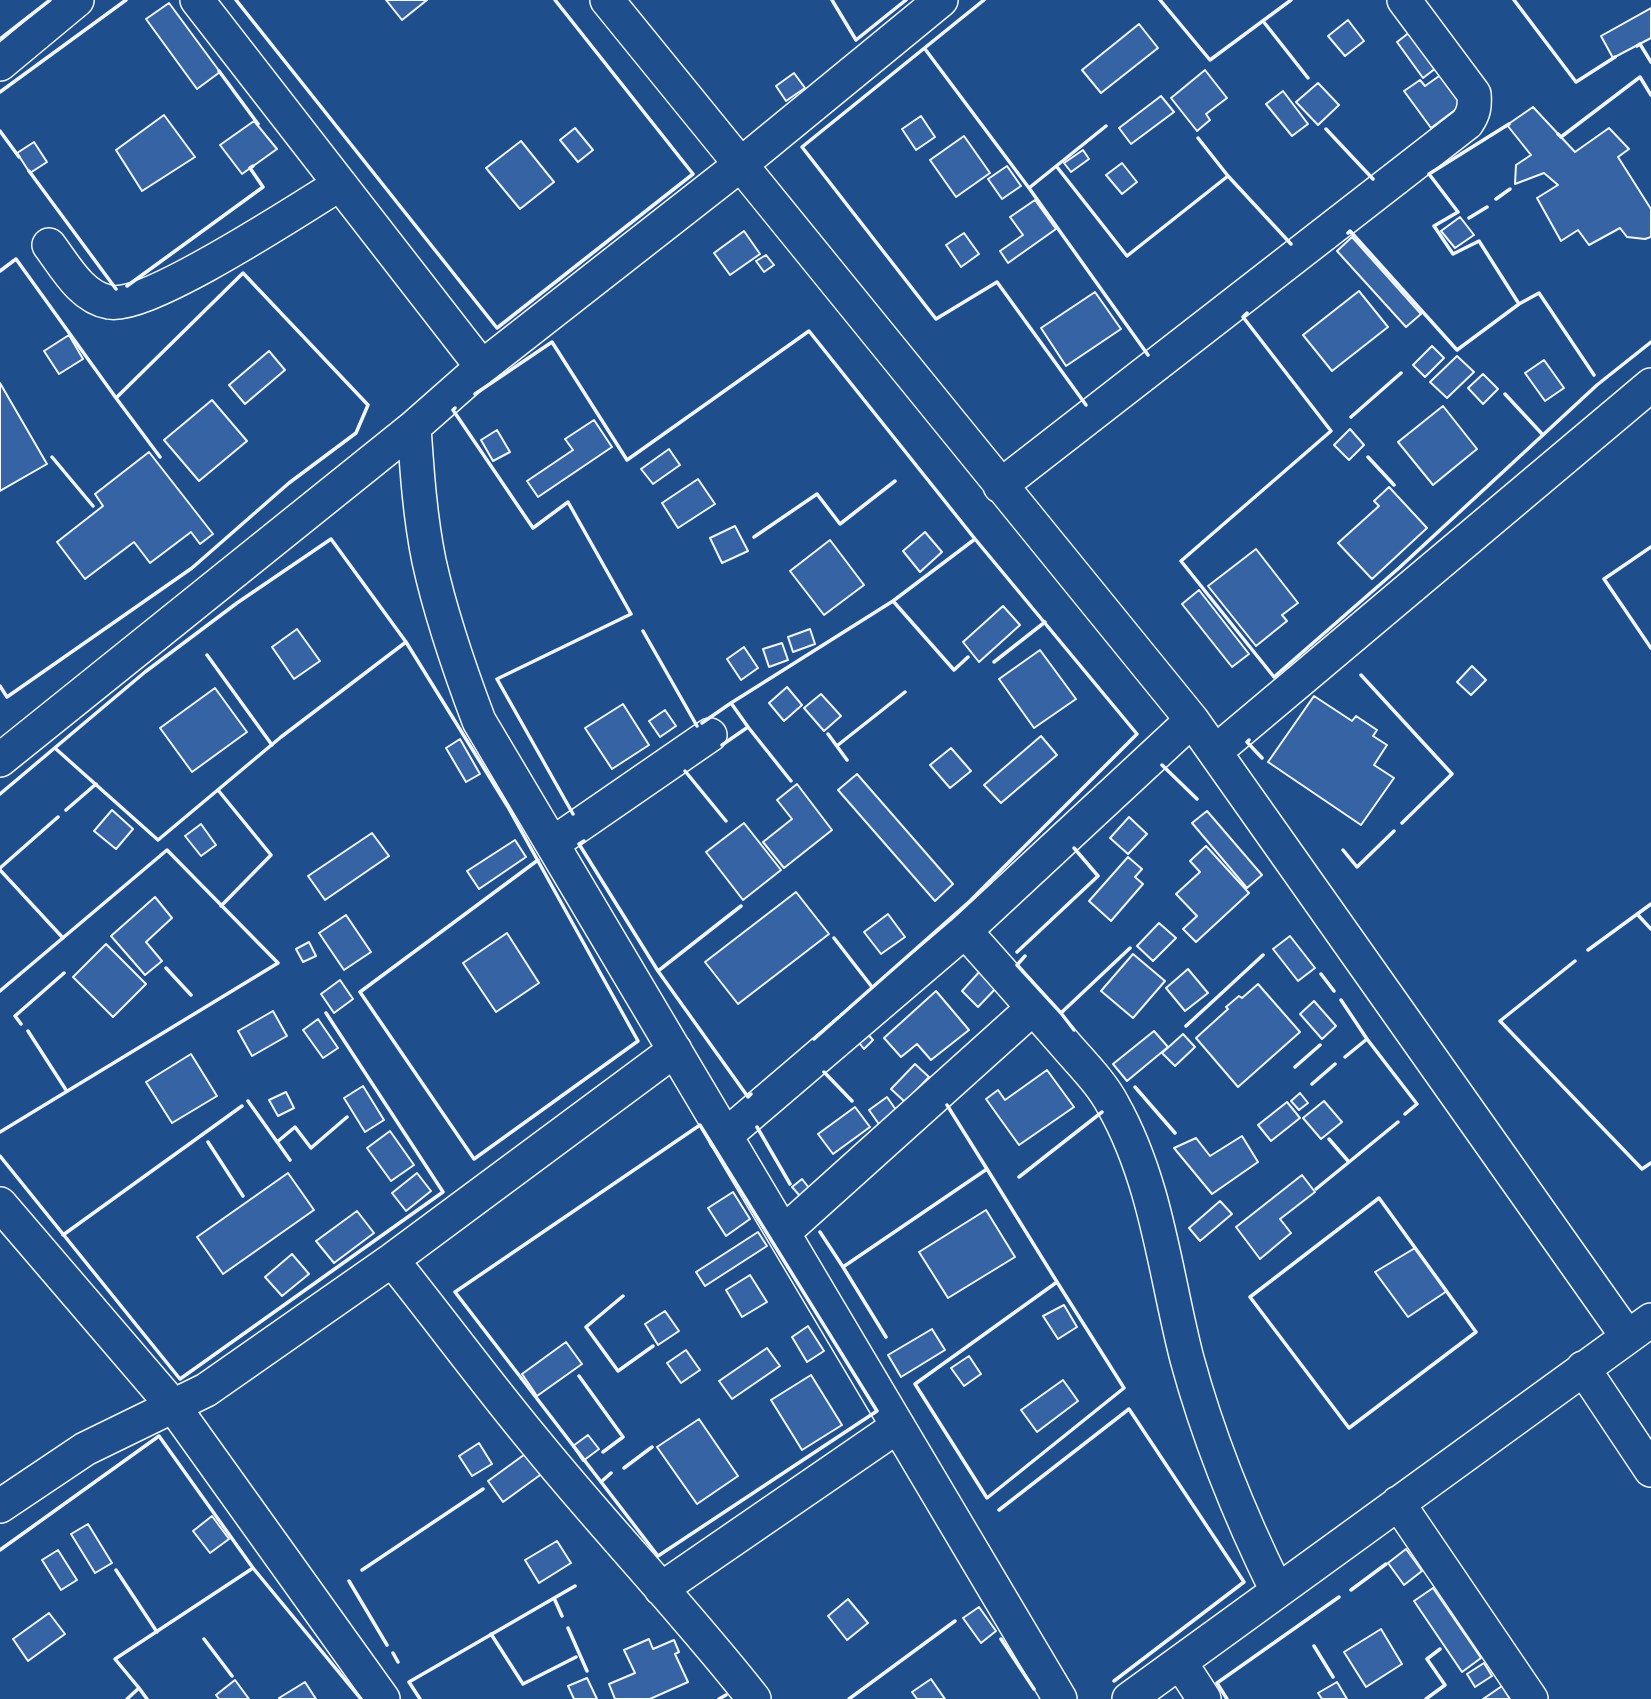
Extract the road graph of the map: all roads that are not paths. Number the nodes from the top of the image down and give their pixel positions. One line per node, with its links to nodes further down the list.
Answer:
1 (77, 0): 6 (street)
2 (197, 0): 8 (street)
3 (607, 0): 7 (street)
4 (941, 0): 7 (street)
5 (1404, 0): 13 (street)
6 (0, 64)
7 (740, 165): 10 (street); 13 (street)
8 (340, 184): 9 (street); 10 (street)
9 (49, 245)
10 (482, 367): 12 (street)
11 (1651, 385): 16 (street)
12 (414, 427): 17 (street); 18 (street)
13 (1000, 486): 14 (street)
14 (1192, 720): 16 (street); 19 (street)
15 (710, 735): 18 (street)
16 (1215, 752): 26 (street)
17 (0, 760)
18 (552, 844): 21 (street)
19 (965, 931): 20 (street); 22 (street)
20 (1033, 1008): 24 (street); 34 (street)
21 (675, 1050): 22 (street); 25 (street)
22 (725, 1136): 24 (street)
23 (0, 1204): 28 (street)
24 (783, 1233): 29 (street)
25 (393, 1260): 28 (street); 33 (street)
26 (1639, 1328): 27 (street)
27 (1584, 1368): 30 (street); 31 (street)
28 (174, 1407): 32 (street); 36 (street)
29 (898, 1426): 33 (street); 38 (street)
30 (1651, 1470)
31 (1398, 1503): 34 (street); 41 (street)
32 (0, 1506)
33 (661, 1589): 37 (street)
34 (1277, 1591): 35 (street)
35 (1180, 1662): 39 (street); 40 (street)
36 (383, 1699)
37 (754, 1699)
38 (1060, 1699)
39 (1129, 1699)
40 (1204, 1699)
41 (1531, 1699)

